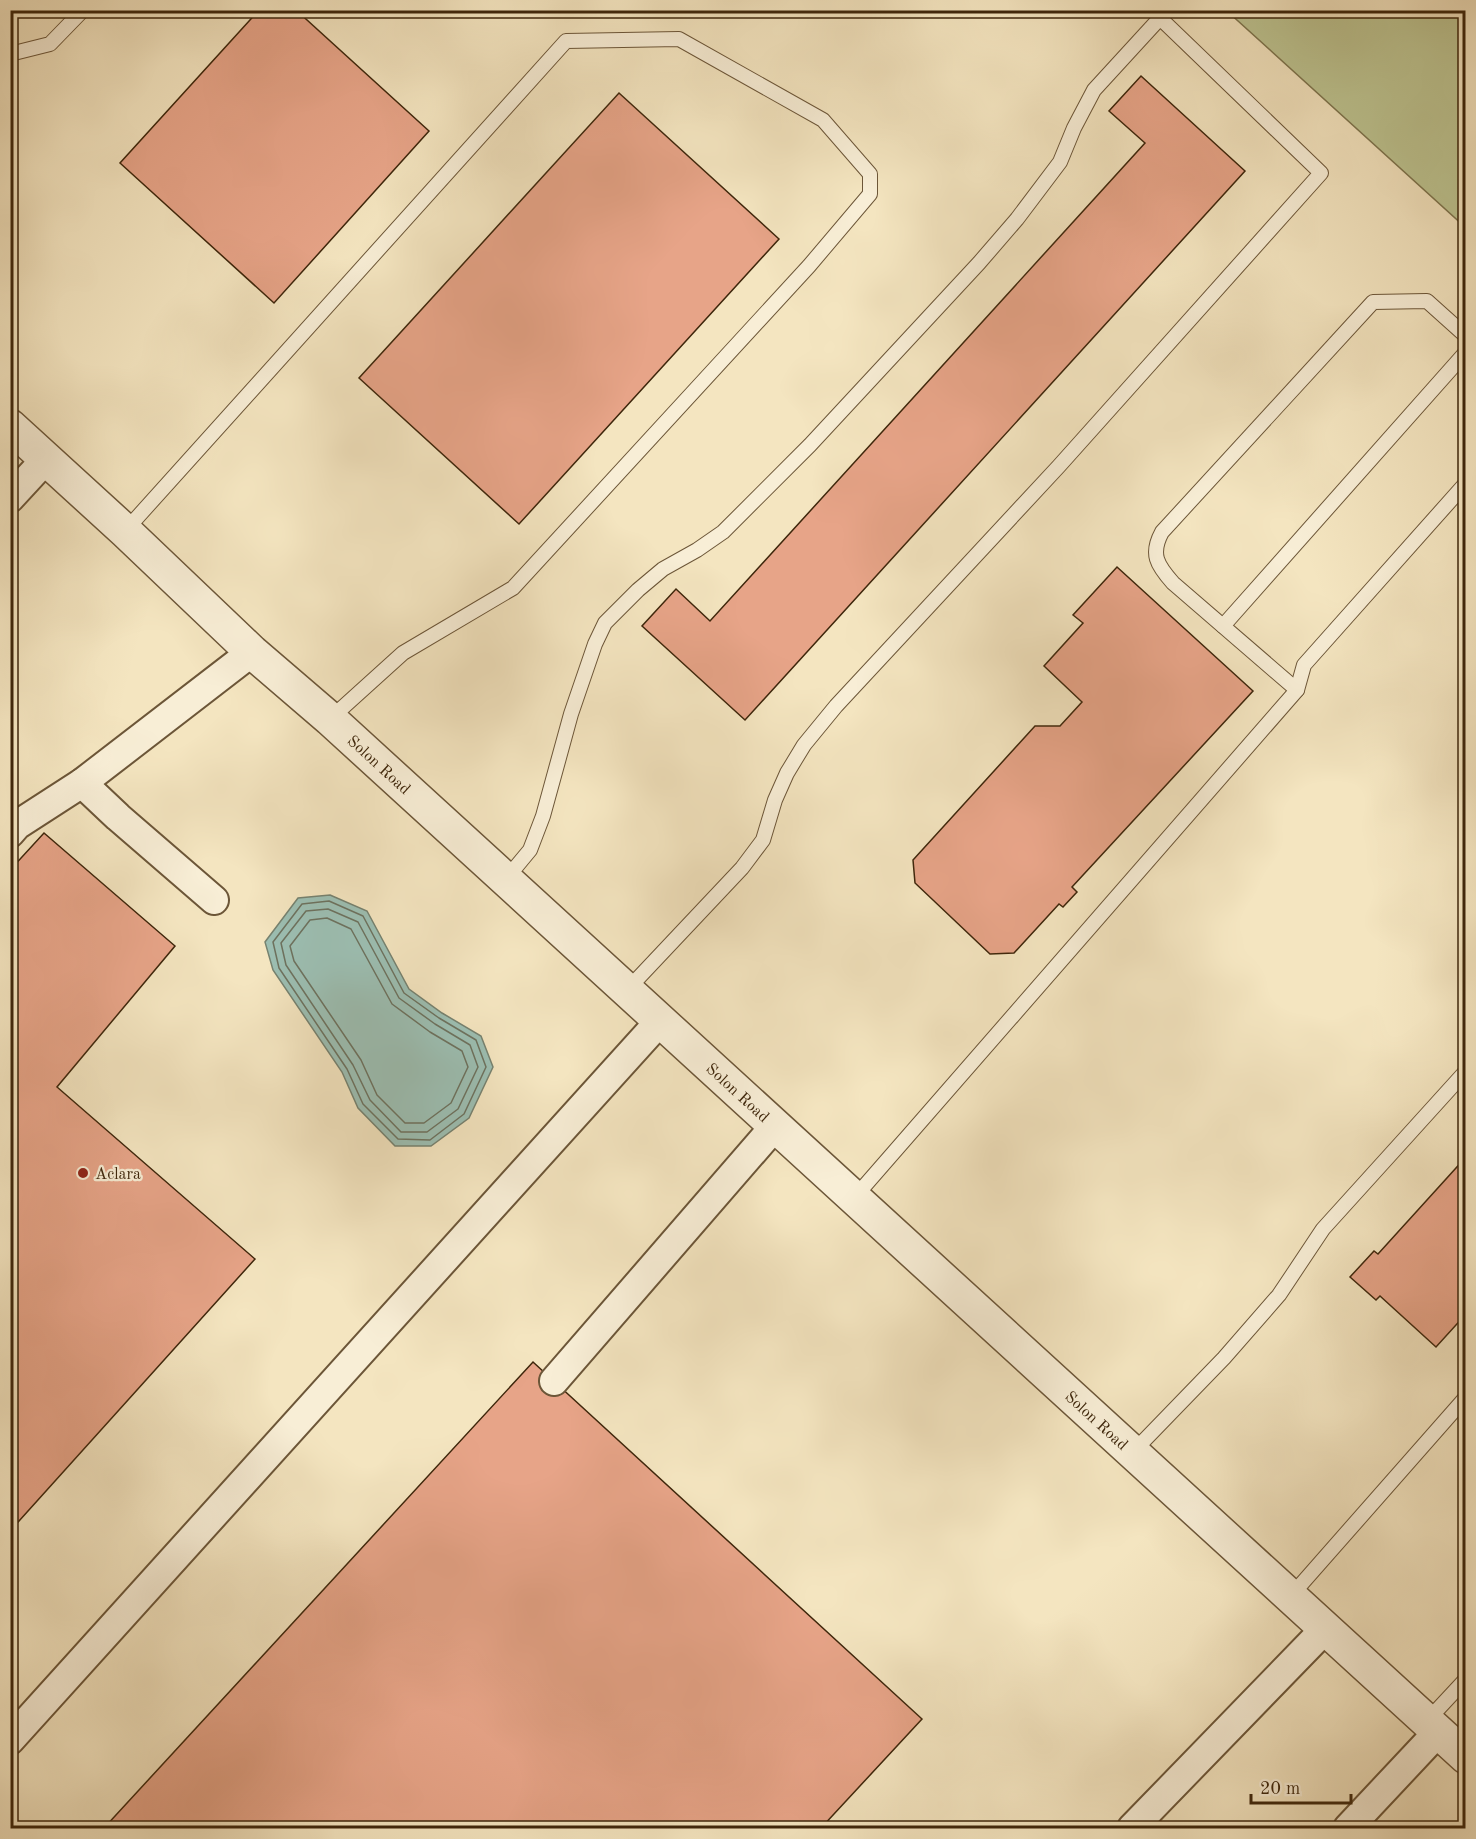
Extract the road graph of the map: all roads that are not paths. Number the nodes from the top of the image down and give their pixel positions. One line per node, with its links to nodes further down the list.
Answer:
1 (83, 10): 2 (lane)
2 (10, 54)
3 (1466, 336): 10 (lane)
4 (1466, 352): 10 (lane)
5 (10, 426): 6 (street, Solon Road)
6 (46, 459): 8 (street); 9 (street, Solon Road)
7 (1466, 483): 12 (lane)
8 (10, 498)
9 (125, 531): 11 (street, Solon Road); 13 (lane)
10 (1223, 626): 12 (lane)
11 (252, 652): 13 (street, Solon Road); 14 (street)
12 (1297, 690): 22 (lane)
13 (330, 719): 16 (street, Solon Road)
14 (82, 783): 15 (street); 17 (street)
15 (10, 833)
16 (506, 879): 18 (street, Solon Road); 18 (lane)
17 (214, 900)
18 (627, 990): 19 (street, Solon Road)
19 (660, 1021): 21 (street, Solon Road); 30 (street)
20 (1466, 1071): 25 (lane)
21 (774, 1126): 22 (street, Solon Road); 23 (street)
22 (854, 1198): 25 (street, Solon Road)
23 (554, 1381)
24 (1466, 1397): 26 (lane)
25 (1132, 1453): 26 (street, Solon Road)
26 (1290, 1598): 27 (street, Solon Road)
27 (1325, 1629): 29 (street, Solon Road); 32 (street)
28 (1466, 1679): 29 (lane)
29 (1432, 1727): 31 (street, Solon Road); 33 (street)
30 (10, 1740)
31 (1466, 1757)
32 (1132, 1828)
33 (1348, 1828)

